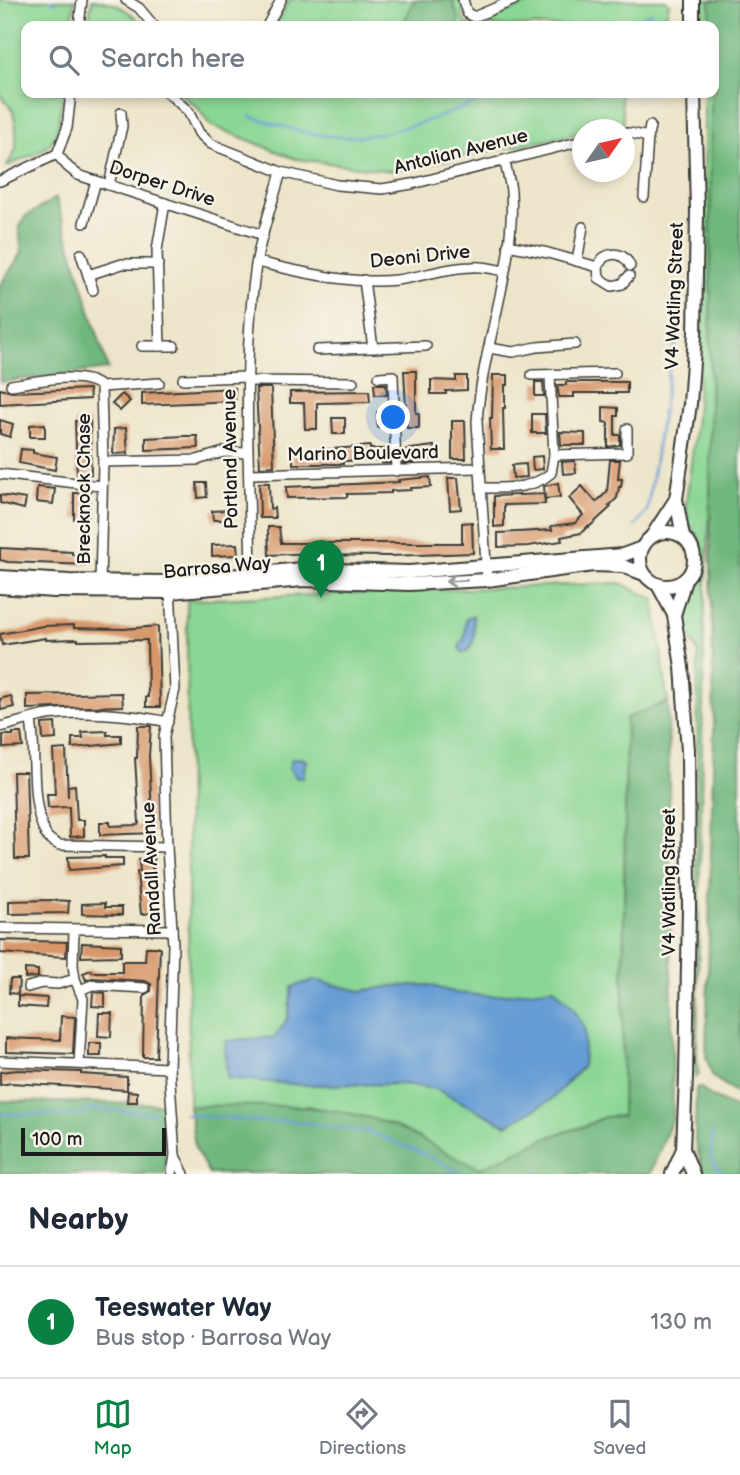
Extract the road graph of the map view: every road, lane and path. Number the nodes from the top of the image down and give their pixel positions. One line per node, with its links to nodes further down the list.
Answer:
1 (82, 0): 7 (street)
2 (126, 0): 8 (street)
3 (281, 0): 9 (street)
4 (463, 0): 5 (street)
5 (514, 0)
6 (693, 0): 10 (street)
7 (80, 21)
8 (151, 21)
9 (270, 21)
10 (693, 21)
11 (70, 98): 19 (street)
12 (174, 98): 21 (street, Antolian Avenue)
13 (694, 98): 72 (street, V4 Watling Street)
14 (121, 113): 24 (street)
15 (650, 126): 17 (street)
16 (635, 133): 17 (street)
17 (648, 137): 25 (street)
18 (572, 144): 20 (street, Antolian Avenue)
19 (57, 154): 22 (street); 23 (street, Dorper Drive)
20 (504, 159): 21 (street, Antolian Avenue); 30 (street)
21 (281, 172): 29 (street, Portland Avenue)
22 (0, 181)
23 (96, 181): 24 (street, Dorper Drive); 27 (street)
24 (109, 185): 26 (street, Dorper Drive)
25 (644, 197)
26 (165, 203): 29 (street, Dorper Drive); 34 (street)
27 (84, 223)
28 (583, 228): 32 (street)
29 (263, 236): 33 (street, Portland Avenue)
30 (508, 245): 32 (street); 37 (street)
31 (81, 254): 38 (street)
32 (577, 261): 36 (street)
33 (257, 262): 40 (street, Deoni Drive); 55 (street, Portland Avenue)
34 (158, 264): 38 (street); 44 (street)
35 (630, 266): 36 (street)
36 (598, 267): 39 (street)
37 (504, 271): 40 (street, Deoni Drive); 48 (street)
38 (88, 275): 41 (street)
39 (629, 276)
40 (363, 280): 47 (street)
41 (93, 290)
42 (575, 344): 48 (street)
43 (142, 346): 44 (street)
44 (160, 346): 45 (street)
45 (174, 346)
46 (426, 346): 47 (street)
47 (373, 348): 49 (street)
48 (489, 348): 66 (street)
49 (317, 349)
50 (615, 373): 52 (street)
51 (532, 375): 52 (street)
52 (550, 376): 63 (street)
53 (379, 377): 67 (street)
54 (183, 379): 55 (street, Portland Avenue)
55 (247, 379): 56 (street); 61 (street, Portland Avenue)
56 (352, 382)
57 (159, 383): 59 (street, Brecknock Chase)
58 (10, 385): 59 (street, Brecknock Chase)
59 (101, 387): 64 (street, Brecknock Chase)
60 (627, 429): 62 (street)
61 (247, 453): 64 (street); 69 (street, Portland Avenue)
62 (627, 453): 63 (street); 65 (street)
63 (554, 455): 71 (street)
64 (103, 463): 70 (street, Brecknock Chase)
65 (626, 465)
66 (478, 468): 67 (street, Marino Boulevard); 71 (street)
67 (396, 471): 69 (street, Marino Boulevard)
68 (0, 474): 70 (street)
69 (249, 474): 79 (street, Portland Avenue)
70 (101, 486): 83 (street, Brecknock Chase)
71 (481, 488): 76 (street)
72 (676, 499): 73 (street, V4 Watling Street); 74 (street, V4 Watling Street)
73 (652, 536): 74 (street); 75 (street)
74 (683, 537): 80 (street)
75 (642, 548): 76 (street, Barrosa Way); 77 (street)
76 (486, 574): 77 (street, Barrosa Way); 79 (street, Barrosa Way)
77 (644, 574): 81 (street)
78 (0, 577): 83 (street, Barrosa Way)
79 (251, 579): 84 (street, Barrosa Way)
80 (685, 580): 81 (street); 85 (street, V4 Watling Street)
81 (658, 585): 85 (street, V4 Watling Street)
82 (0, 587): 83 (street, Barrosa Way)
83 (100, 587): 84 (street, Barrosa Way)
84 (170, 587): 87 (street, Randall Avenue)
85 (674, 615): 100 (street, V4 Watling Street)
86 (31, 720): 87 (street); 88 (street); 89 (street)
87 (167, 722): 89 (street, Randall Avenue)
88 (0, 727)
89 (167, 847): 92 (street, Randall Avenue)
90 (0, 928): 91 (street)
91 (74, 930): 92 (street); 93 (street)
92 (172, 930): 99 (street, Randall Avenue)
93 (75, 979): 94 (street); 96 (street)
94 (28, 987)
95 (145, 988): 96 (street)
96 (80, 990): 98 (street)
97 (0, 1061): 98 (street)
98 (79, 1063): 99 (street)
99 (169, 1068): 101 (street, Randall Avenue)
100 (683, 1149): 102 (street, V4 Watling Street); 103 (street, V4 Watling Street)
101 (177, 1172)
102 (672, 1174)
103 (693, 1174)

